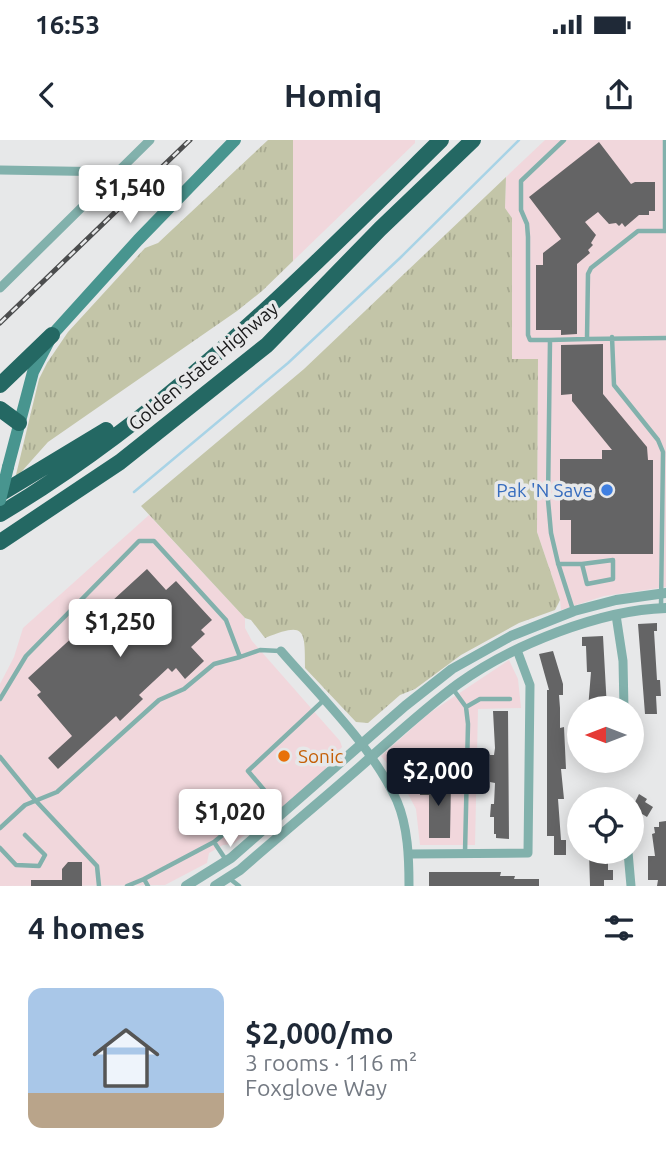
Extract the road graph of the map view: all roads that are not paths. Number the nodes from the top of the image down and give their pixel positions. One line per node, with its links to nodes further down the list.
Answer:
1 (150, 140): 8 (street)
2 (235, 140): 11 (main road)
3 (441, 140): 16 (highway, Golden State Highway)
4 (473, 140): 23 (highway, Golden State Highway)
5 (564, 140): 15 (lane)
6 (665, 140): 9 (lane)
7 (0, 170): 8 (street)
8 (119, 172): 10 (street)
9 (665, 231): 14 (lane)
10 (0, 288)
11 (52, 335): 17 (highway); 19 (main road)
12 (612, 337): 13 (lane); 14 (lane); 20 (lane)
13 (666, 338)
14 (587, 339): 15 (lane)
15 (550, 340): 24 (lane)
16 (204, 366): 21 (highway); 22 (highway, Golden State Highway)
17 (0, 385)
18 (0, 409): 19 (highway)
19 (19, 423): 21 (main road, bridge)
20 (664, 447): 26 (lane)
21 (0, 497)
22 (0, 514)
23 (4, 540)
24 (558, 564): 25 (lane); 28 (lane)
25 (582, 564): 25 (lane)
26 (663, 593): 27 (lane); 28 (street)
27 (663, 608): 29 (street)
28 (573, 611): 39 (street)
29 (616, 615): 30 (street); 34 (street)
30 (517, 650): 33 (street); 48 (street)
31 (281, 651): 32 (lane); 37 (street)
32 (240, 657): 35 (lane); 42 (lane)
33 (453, 688): 38 (lane); 41 (street)
34 (624, 696)
35 (0, 699)
36 (510, 699): 38 (lane)
37 (324, 700): 39 (street); 46 (lane)
38 (466, 707): 48 (lane)
39 (362, 745): 41 (street); 44 (street)
40 (0, 757): 42 (lane)
41 (371, 757): 49 (street); 53 (street)
42 (36, 800): 43 (lane); 54 (lane)
43 (0, 828)
44 (261, 832): 50 (street); 53 (street)
45 (25, 835): 47 (lane)
46 (214, 842): 50 (lane); 52 (lane)
47 (0, 848)
48 (465, 853): 49 (street)
49 (409, 854): 60 (street)
50 (227, 861): 57 (street)
51 (629, 864): 61 (street)
52 (144, 879): 55 (lane); 56 (lane)
53 (230, 882): 58 (street); 59 (lane)
54 (99, 886)
55 (127, 886)
56 (148, 886)
57 (186, 886)
58 (215, 886)
59 (239, 886)
60 (409, 886)
61 (631, 886)

